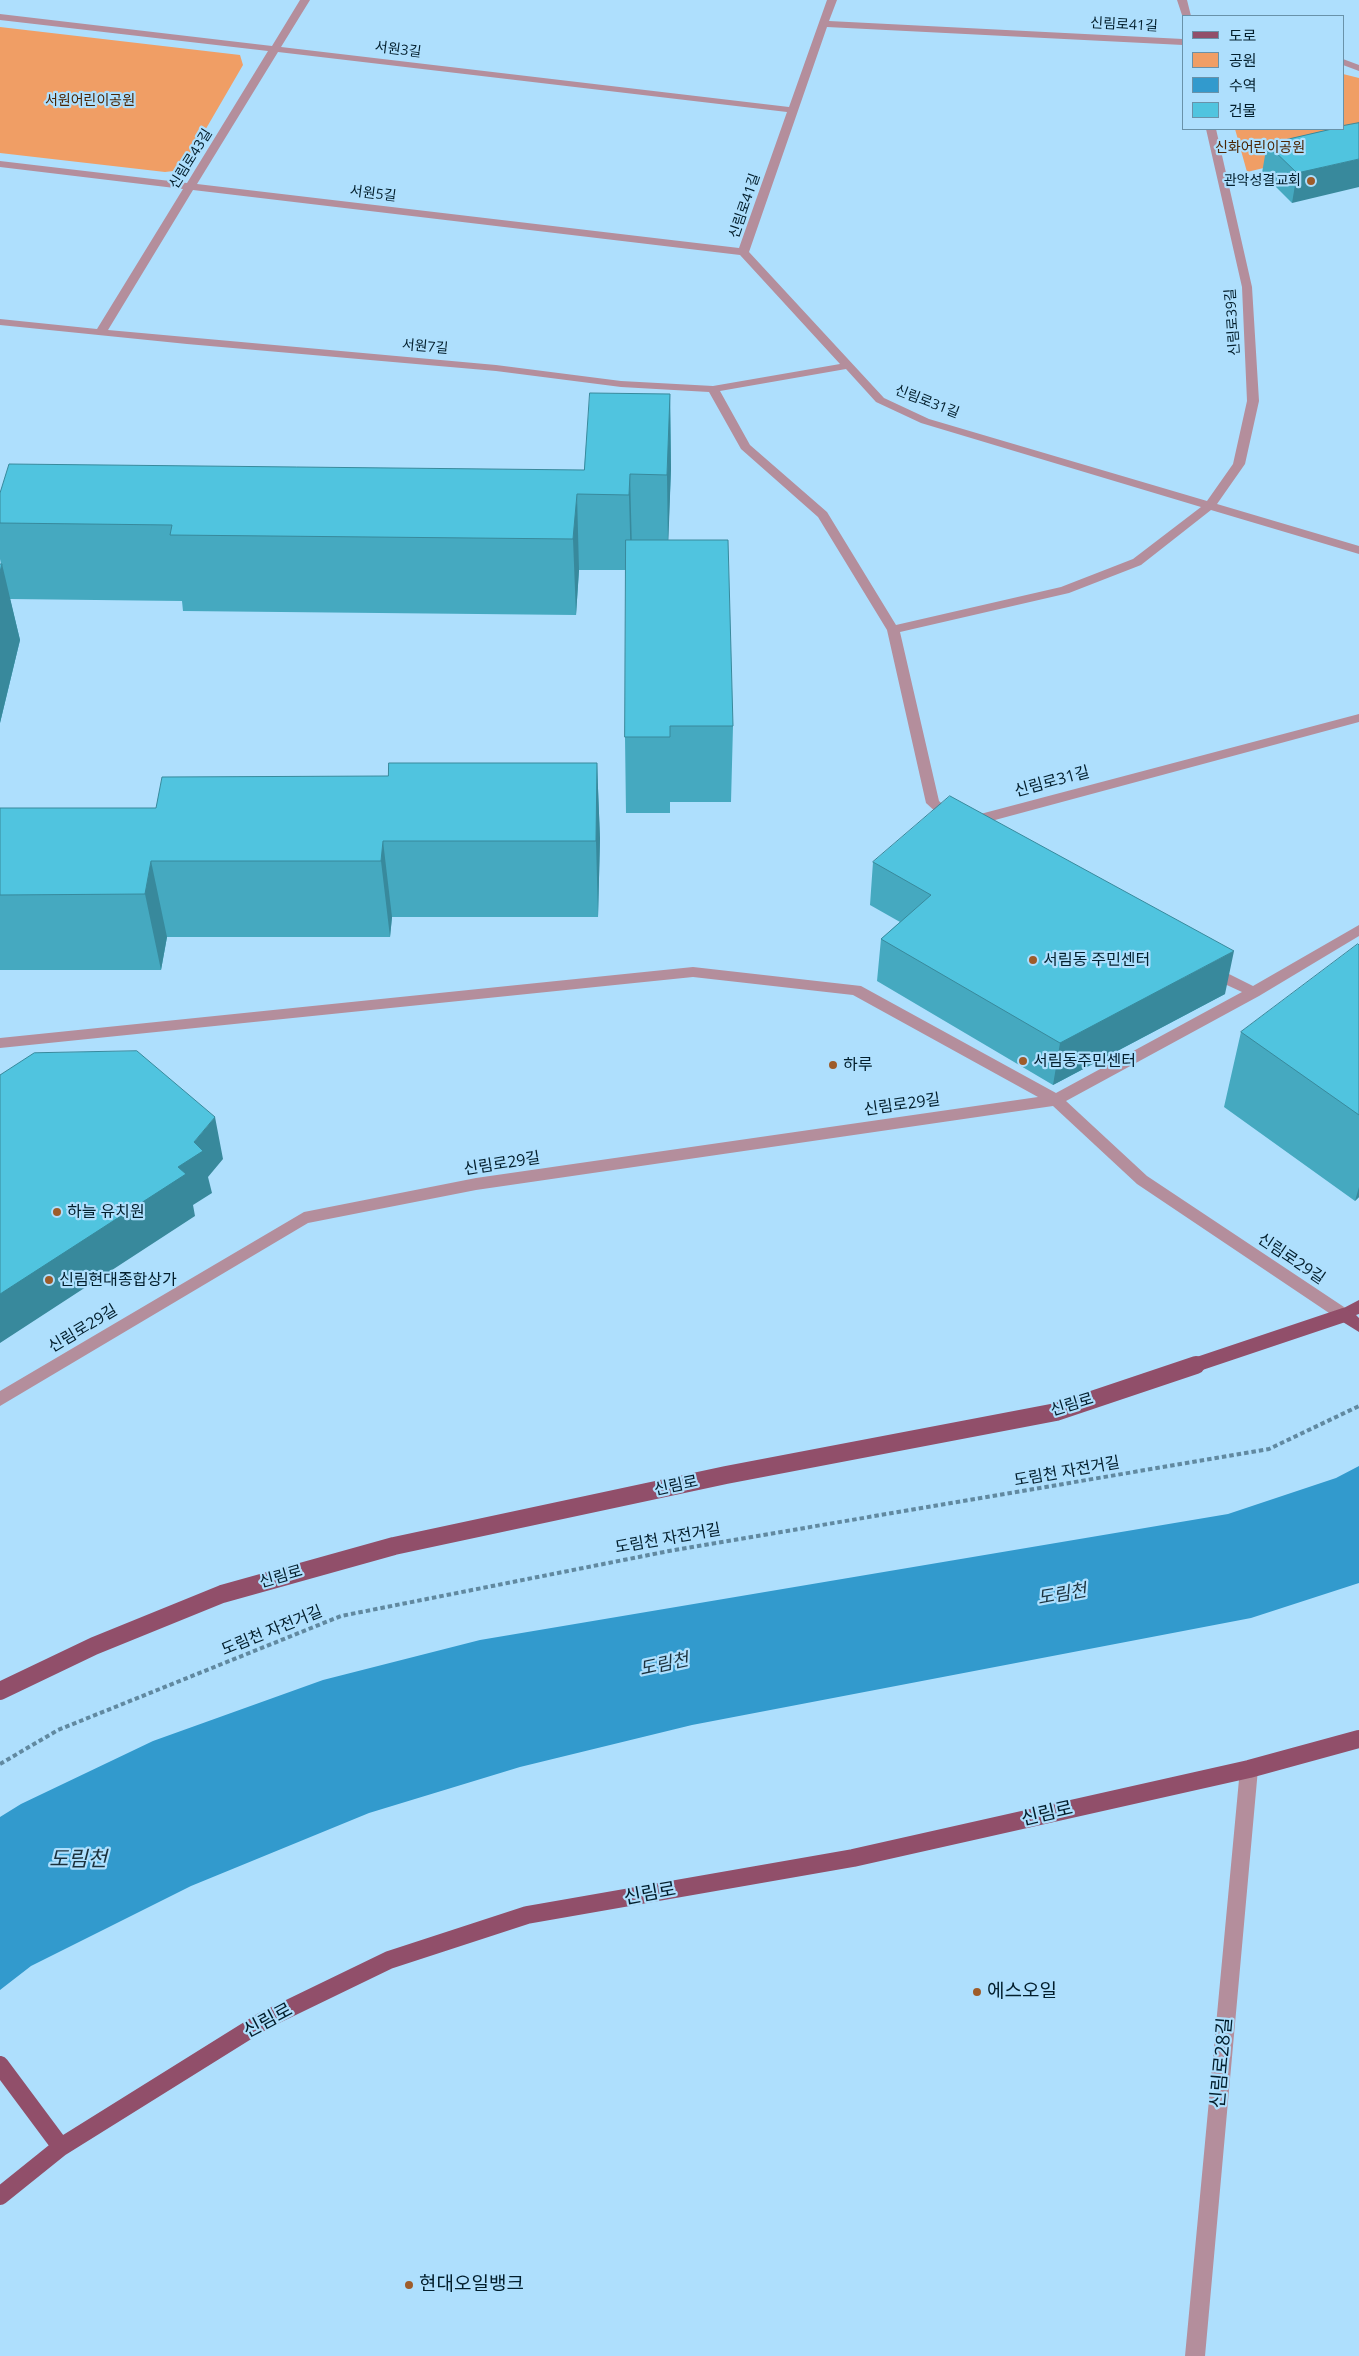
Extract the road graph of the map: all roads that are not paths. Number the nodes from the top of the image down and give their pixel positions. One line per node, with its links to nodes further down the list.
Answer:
1 (305, 0): 8 (street, 신림로43길)
2 (832, 0): 6 (street, 신림로41길)
3 (1182, 0): 4 (street)
4 (1186, 15)
5 (0, 18): 8 (street, 서원3길)
6 (824, 24): 7 (street, 신림로41길); 11 (street, 신림로41길)
7 (1182, 42)
8 (274, 49): 11 (street, 서원3길); 14 (street, 신림로43길)
9 (1344, 62): 10 (street)
10 (1359, 68)
11 (793, 110): 15 (street, 신림로41길)
12 (1212, 130): 20 (street, 신림로39길)
13 (0, 164): 14 (street, 서원5길)
14 (190, 186): 15 (street, 서원5길); 17 (street, 신림로43길)
15 (743, 252): 18 (street, 신림로41길)
16 (0, 322): 17 (street, 서원7길)
17 (102, 333): 19 (street, 서원7길)
18 (846, 366): 19 (street, 서원7길); 20 (street, 신림로31길)
19 (713, 389): 22 (street)
20 (1210, 506): 21 (street, 신림로31길); 22 (street)
21 (1359, 550)
22 (893, 630): 24 (street)
23 (1359, 718): 24 (street, 신림로31길)
24 (958, 825): 25 (street)
25 (974, 836)
26 (1359, 930): 28 (street, 신림로29길)
27 (1201, 966): 28 (street)
28 (1254, 992): 30 (street, 신림로29길)
29 (0, 1043): 30 (street, 신림로29길)
30 (1056, 1100): 32 (street, 신림로29길); 34 (street, 신림로29길)
31 (1359, 1306): 32 (main road, 신림로)
32 (1344, 1315): 33 (main road); 35 (main road, 신림로, bridge)
33 (1359, 1326)
34 (0, 1399)
35 (0, 1691)
36 (1359, 1739): 37 (main road, 신림로, bridge)
37 (1249, 1769): 39 (main road, 신림로, bridge); 41 (street, 신림로28길)
38 (0, 2065): 39 (main road, bridge)
39 (61, 2147): 40 (main road, 신림로, bridge)
40 (0, 2196)
41 (1195, 2356)

